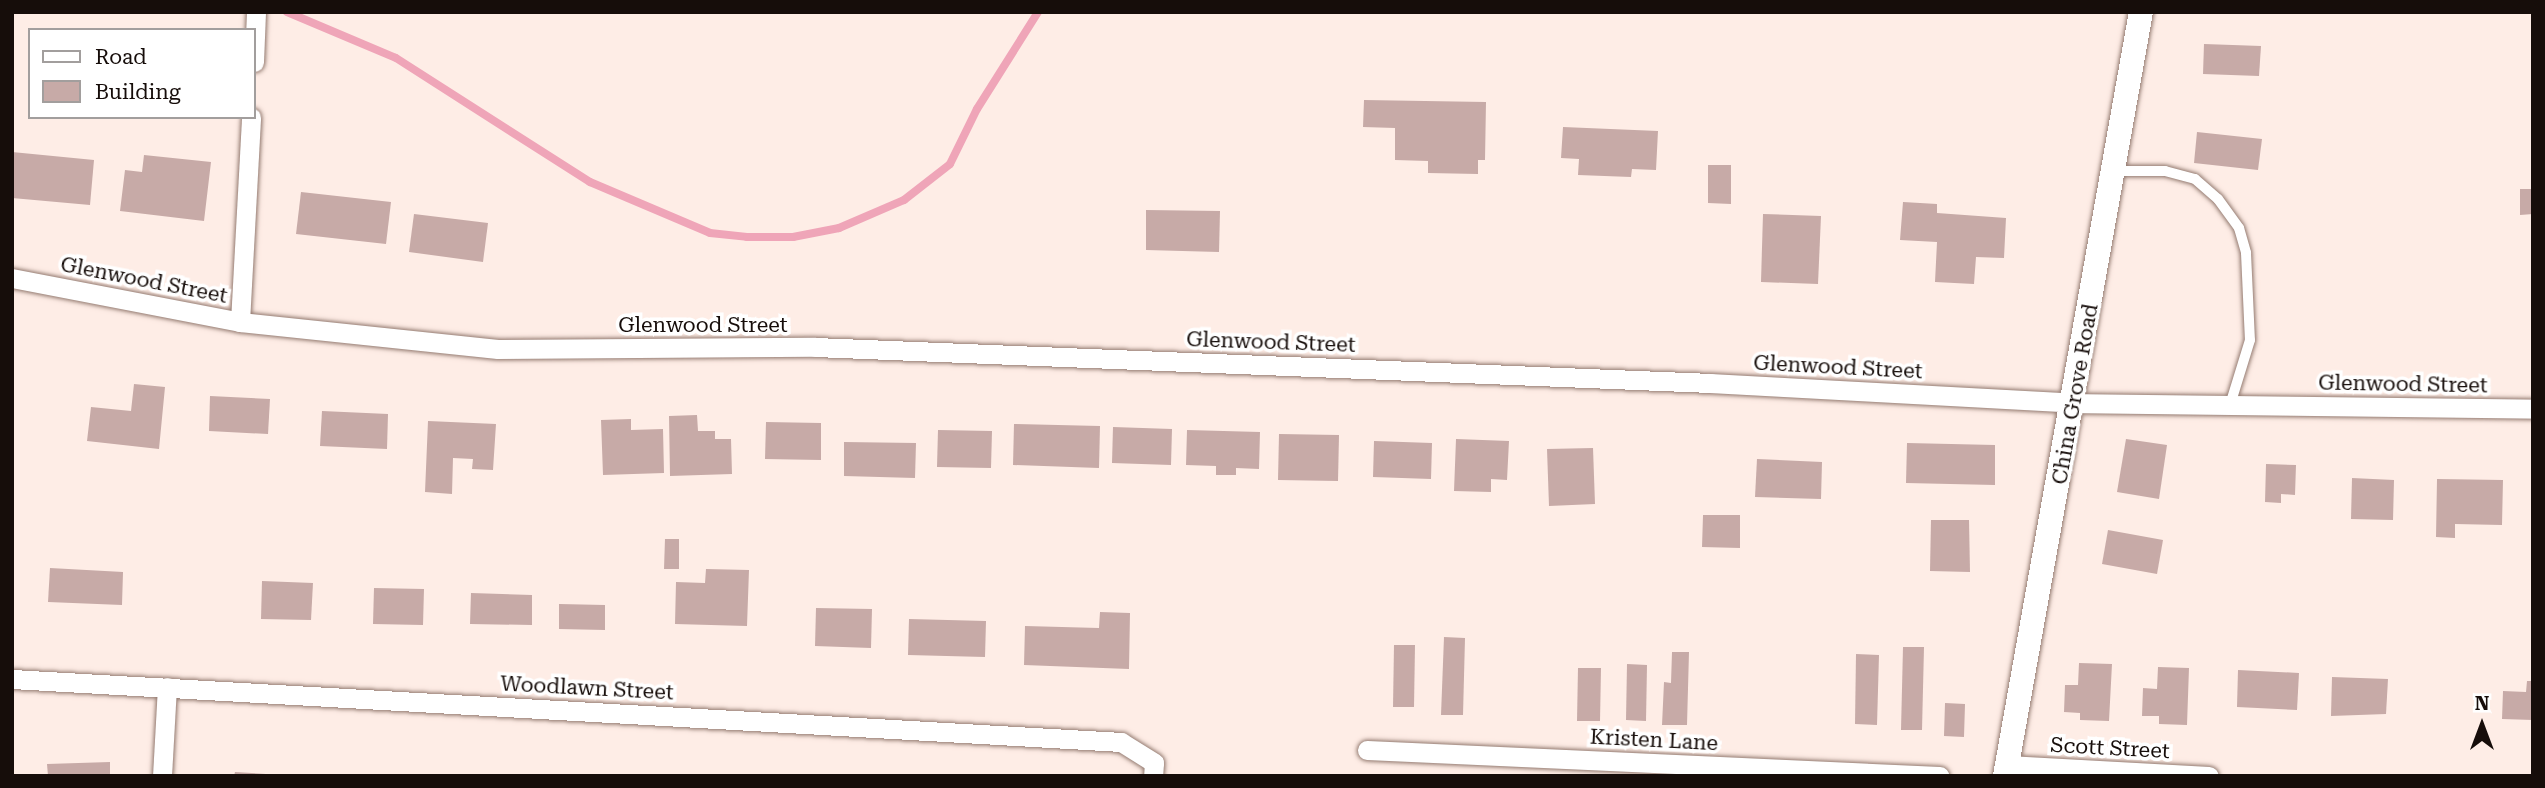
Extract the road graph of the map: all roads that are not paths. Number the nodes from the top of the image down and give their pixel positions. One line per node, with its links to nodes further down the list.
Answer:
1 (2141, 12): 3 (street, China Grove Road)
2 (251, 119): 5 (street)
3 (2113, 171): 6 (street, China Grove Road); 7 (lane)
4 (12, 278): 5 (street, Glenwood Street)
5 (240, 322): 6 (street, Glenwood Street)
6 (2074, 402): 7 (street, Glenwood Street); 13 (street, China Grove Road)
7 (2230, 405): 8 (street, Glenwood Street)
8 (2533, 409)
9 (12, 679): 10 (street, Woodlawn Street)
10 (167, 687): 12 (street, Woodlawn Street); 14 (street)
11 (1367, 750): 15 (street, Kristen Lane)
12 (1153, 769)
13 (2006, 770): 16 (street, Scott Street)
14 (162, 776)
15 (1939, 776)
16 (2209, 776)

